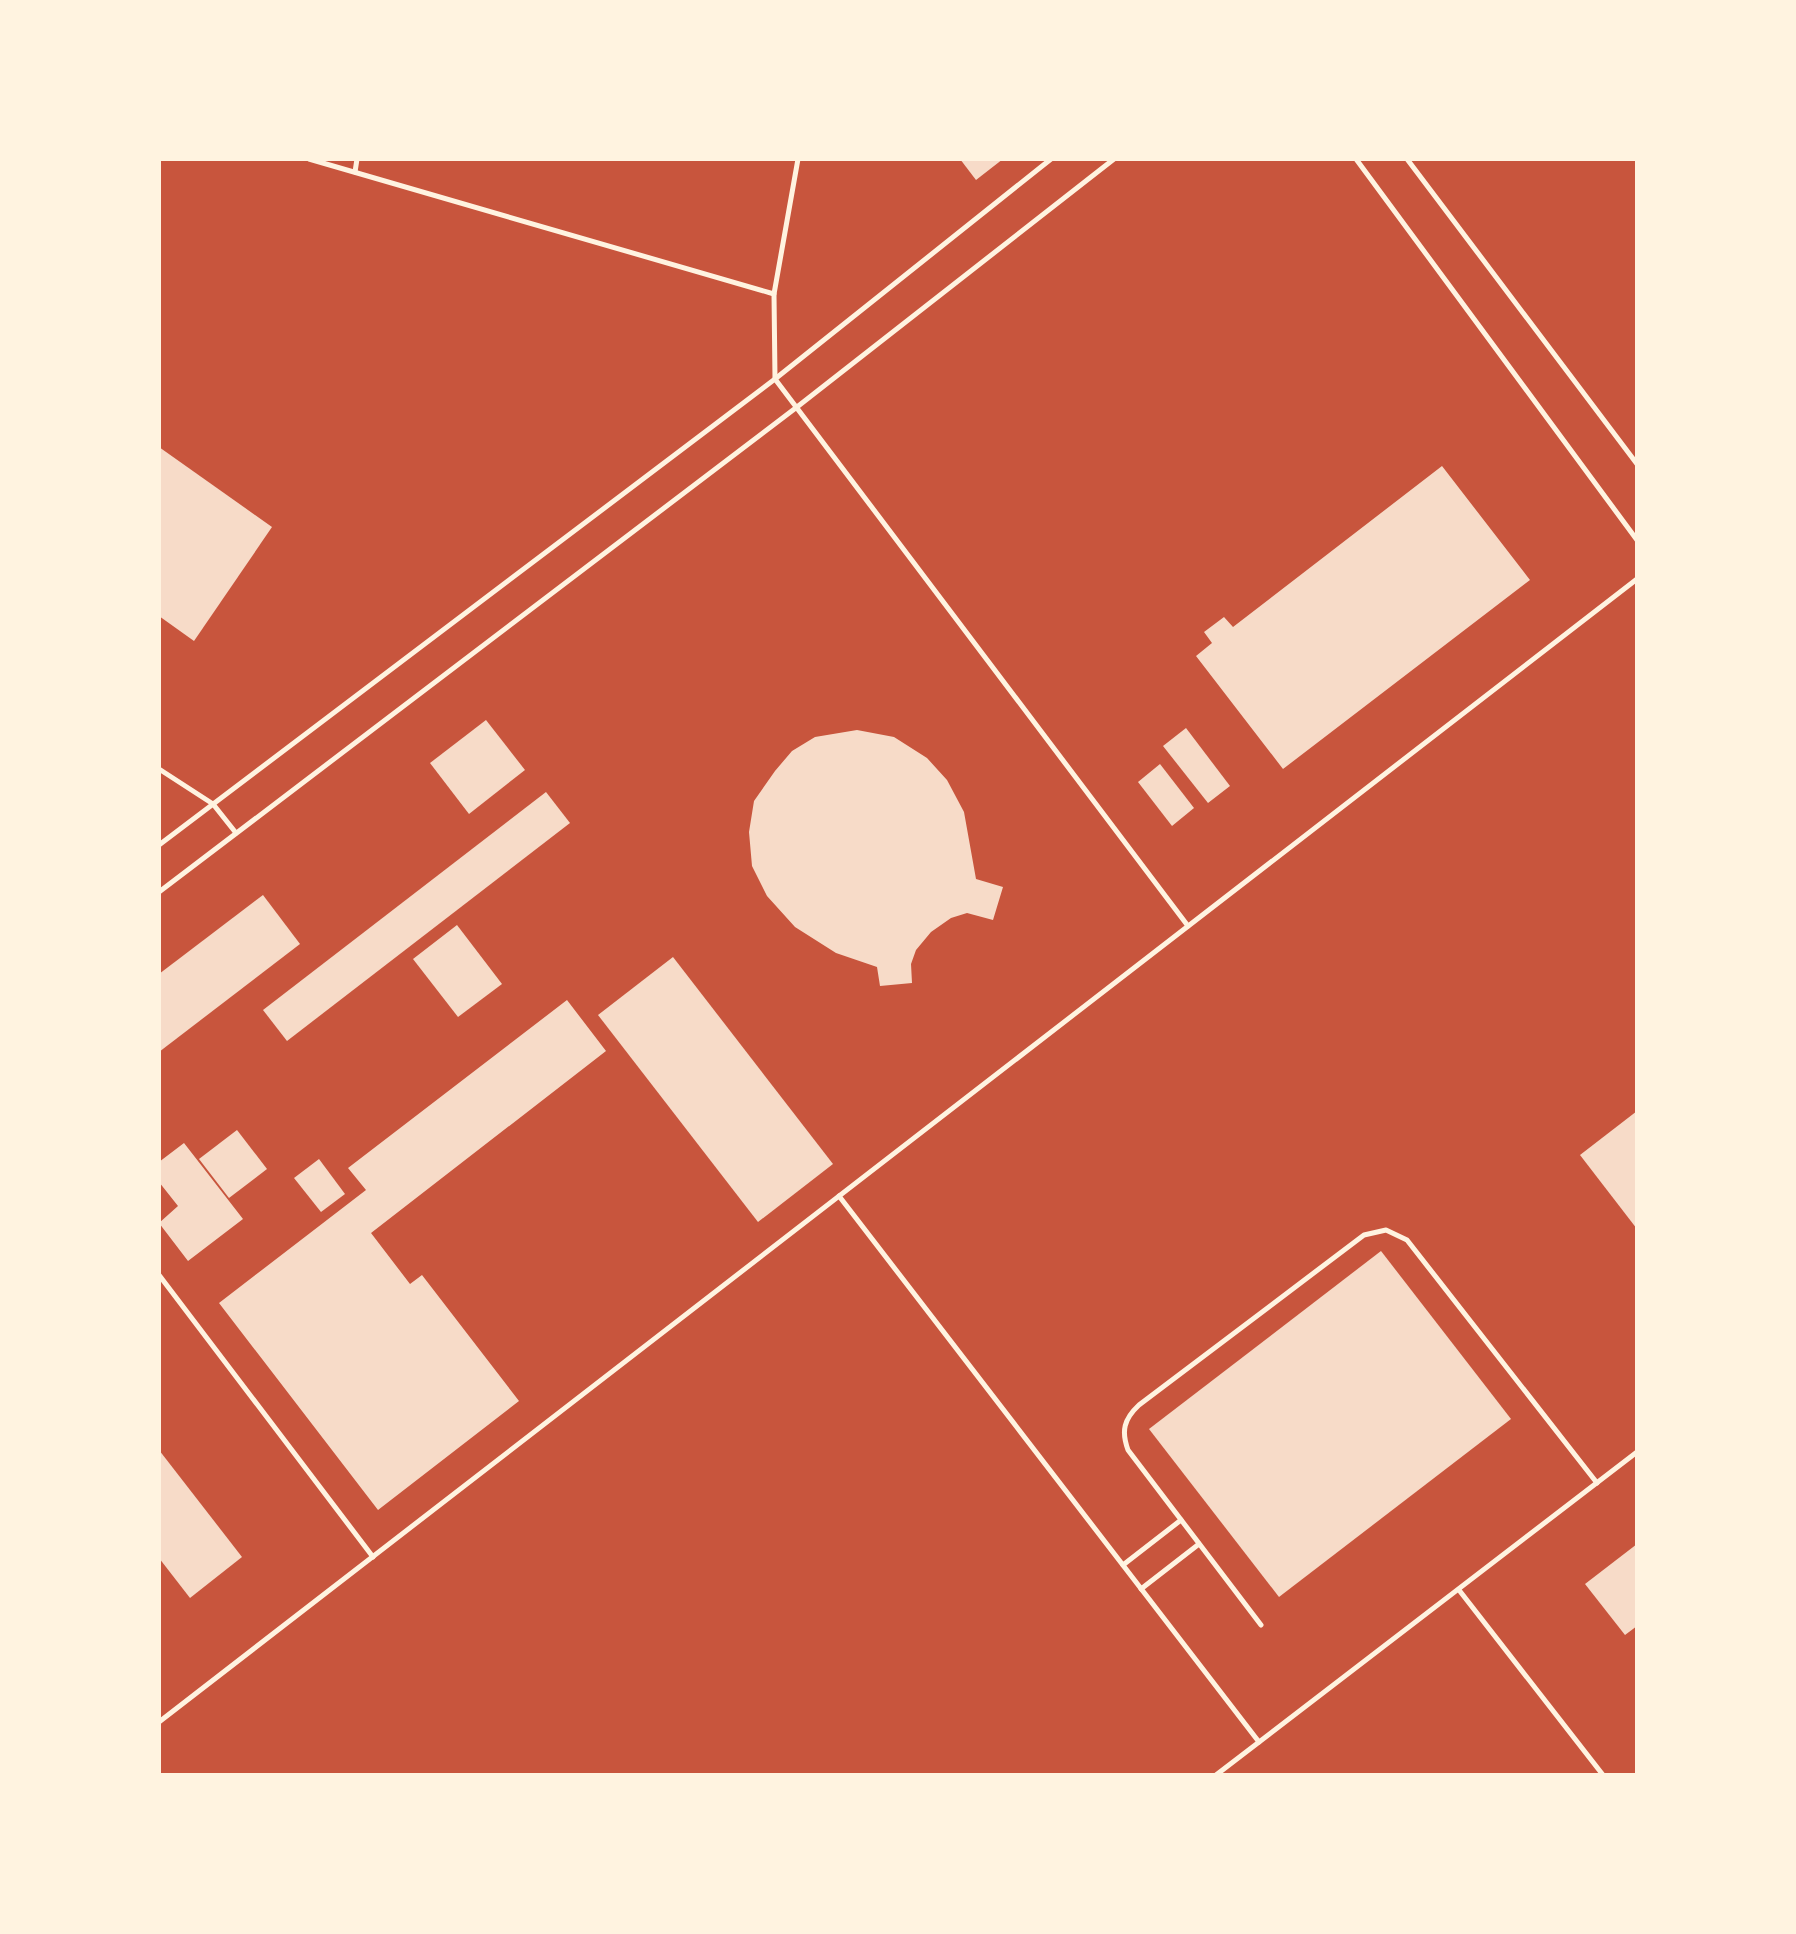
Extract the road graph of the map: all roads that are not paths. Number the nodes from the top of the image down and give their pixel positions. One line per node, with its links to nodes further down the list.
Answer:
1 (309, 159): 8 (lane)
2 (357, 159): 8 (lane)
3 (798, 159): 9 (lane)
4 (1052, 159): 10 (lane)
5 (1114, 159): 11 (lane)
6 (1356, 159): 13 (lane)
7 (1407, 159): 12 (lane)
8 (355, 172): 9 (lane)
9 (774, 293): 10 (lane)
10 (775, 379): 11 (lane); 16 (lane)
11 (797, 407): 17 (lane); 20 (lane)
12 (1637, 464)
13 (1637, 540)
14 (1637, 579): 20 (lane)
15 (159, 769): 16 (lane)
16 (213, 804): 17 (lane); 18 (lane)
17 (236, 833): 19 (lane)
18 (159, 845)
19 (159, 892)
20 (1188, 926): 21 (lane)
21 (839, 1196): 27 (lane); 28 (lane)
22 (159, 1275): 27 (lane)
23 (1637, 1452): 24 (lane)
24 (1597, 1483): 25 (lane); 30 (lane)
25 (1181, 1520): 26 (lane); 28 (lane)
26 (1199, 1544): 29 (lane); 31 (lane)
27 (373, 1557): 32 (lane)
28 (1123, 1565): 29 (lane)
29 (1141, 1590): 33 (lane)
30 (1459, 1590): 33 (lane); 35 (lane)
31 (1261, 1625)
32 (159, 1722)
33 (1259, 1742): 34 (lane)
34 (1216, 1775)
35 (1603, 1775)

